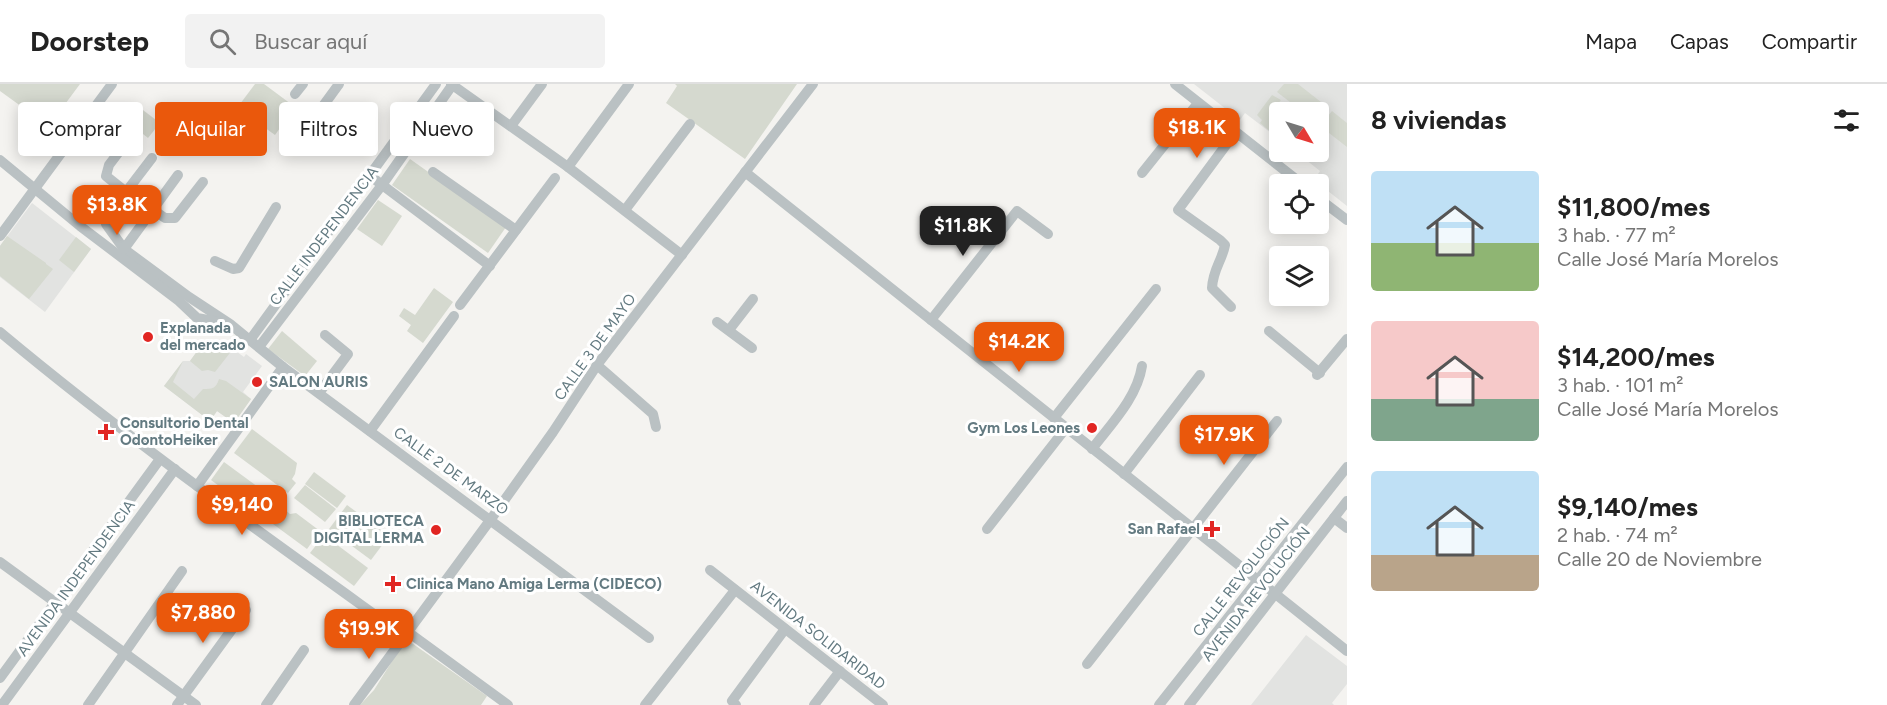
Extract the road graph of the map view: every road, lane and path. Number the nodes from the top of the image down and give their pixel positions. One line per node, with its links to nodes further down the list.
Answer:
1 (112, 84): 29 (street)
2 (303, 84): 10 (street)
3 (339, 84): 11 (street)
4 (436, 84): 25 (street, CALLE INDEPENDENCIA)
5 (452, 84): 14 (street); 28 (street, CALLE INDEPENDENCIA)
6 (542, 84): 14 (street)
7 (629, 84): 19 (street)
8 (813, 84): 21 (street, CALLE 3 DE MAYO)
9 (1175, 84): 12 (street)
10 (295, 94)
11 (326, 102)
12 (1198, 103): 15 (street); 22 (street)
13 (690, 124): 34 (street)
14 (511, 126): 19 (street)
15 (1239, 135): 23 (street); 48 (street)
16 (116, 156): 30 (street)
17 (152, 158): 30 (street)
18 (0, 160): 29 (street, CALLE 2 DE MARZO)
19 (568, 167): 34 (street)
20 (433, 172): 36 (street)
21 (745, 172): 42 (street, CALLE 3 DE MAYO); 50 (street)
22 (1142, 173)
23 (1289, 174)
24 (178, 175): 33 (street)
25 (369, 175): 28 (street); 39 (street, CALLE INDEPENDENCIA)
26 (555, 178): 36 (street)
27 (203, 182): 33 (street)
28 (382, 185): 40 (street, CALLE INDEPENDENCIA); 44 (street)
29 (35, 190): 38 (street); 52 (street, CALLE 2 DE MARZO)
30 (126, 192): 41 (street)
31 (1329, 206): 35 (street)
32 (276, 207): 43 (street)
33 (152, 209): 41 (street)
34 (625, 210): 42 (street)
35 (1347, 220)
36 (516, 230): 44 (street)
37 (1048, 234): 50 (street)
38 (0, 236)
39 (323, 236): 40 (street); 58 (street, CALLE INDEPENDENCIA)
40 (336, 246): 59 (street, CALLE INDEPENDENCIA)
41 (124, 249): 52 (street)
42 (682, 255): 61 (street, CALLE 3 DE MAYO)
43 (214, 261)
44 (490, 266): 47 (street)
45 (1156, 288): 66 (street)
46 (753, 298): 53 (street)
47 (460, 305)
48 (1231, 307)
49 (454, 316): 70 (street)
50 (931, 320): 66 (street)
51 (717, 322): 53 (street)
52 (232, 326): 58 (street, CALLE 2 DE MARZO)
53 (729, 330): 60 (street)
54 (0, 332): 72 (street)
55 (1269, 332): 57 (street)
56 (324, 335): 65 (street)
57 (1347, 339)
58 (250, 340): 59 (street, CALLE 2 DE MARZO)
59 (259, 347): 63 (street, CALLE 2 DE MARZO)
60 (752, 348)
61 (597, 365): 68 (street); 80 (street, CALLE 3 DE MAYO)
62 (1142, 366): 71 (street)
63 (283, 367): 65 (street, CALLE 2 DE MARZO); 77 (street)
64 (1200, 375): 75 (street)
65 (319, 393): 70 (street, CALLE 2 DE MARZO)
66 (1054, 418): 69 (street)
67 (1278, 421): 81 (street)
68 (656, 427)
69 (1066, 428): 71 (street); 83 (street)
70 (370, 430): 80 (street, CALLE 2 DE MARZO)
71 (1092, 449): 75 (street)
72 (160, 459): 74 (street); 90 (street, AVENIDA INDEPENDENCIA)
73 (1347, 468): 76 (street, CALLE REVOLUCIÓN)
74 (175, 469): 77 (street); 92 (street, AVENIDA INDEPENDENCIA)
75 (1124, 474): 81 (street)
76 (1342, 483): 87 (street, CALLE REVOLUCIÓN)
77 (197, 486): 94 (street)
78 (1347, 501): 79 (street, AVENIDA REVOLUCIÓN)
79 (1334, 518): 82 (street); 89 (street, AVENIDA REVOLUCIÓN)
80 (490, 519): 94 (street, CALLE 3 DE MAYO); 95 (street, CALLE 2 DE MARZO)
81 (1194, 528): 87 (street); 99 (street)
82 (1347, 528)
83 (987, 529)
84 (0, 564): 90 (street)
85 (710, 570): 88 (street)
86 (182, 571): 98 (street)
87 (1258, 579): 89 (street); 114 (street, CALLE REVOLUCIÓN)
88 (735, 590): 93 (street, AVENIDA SOLIDARIDAD); 110 (street, AVENIDA SOLIDARIDAD)
89 (1276, 594): 97 (street); 115 (street, AVENIDA REVOLUCIÓN)
90 (54, 603): 92 (street); 101 (street, AVENIDA INDEPENDENCIA)
91 (246, 610): 102 (street)
92 (69, 614): 98 (street); 103 (street, AVENIDA INDEPENDENCIA)
93 (785, 629): 100 (street, AVENIDA SOLIDARIDAD); 111 (street)
94 (408, 632): 108 (street, CALLE 3 DE MAYO); 109 (street)
95 (649, 638)
96 (304, 650): 107 (street)
97 (1347, 651)
98 (126, 652): 102 (street); 104 (street)
99 (1086, 664)
100 (840, 671): 112 (street); 113 (street, AVENIDA SOLIDARIDAD)
101 (0, 678)
102 (184, 696): 105 (street); 106 (street)
103 (2, 705)
104 (88, 705)
105 (177, 705)
106 (196, 705)
107 (266, 705)
108 (354, 705)
109 (508, 705)
110 (645, 705)
111 (736, 705)
112 (814, 705)
113 (883, 705)
114 (1160, 705)
115 (1189, 705)

